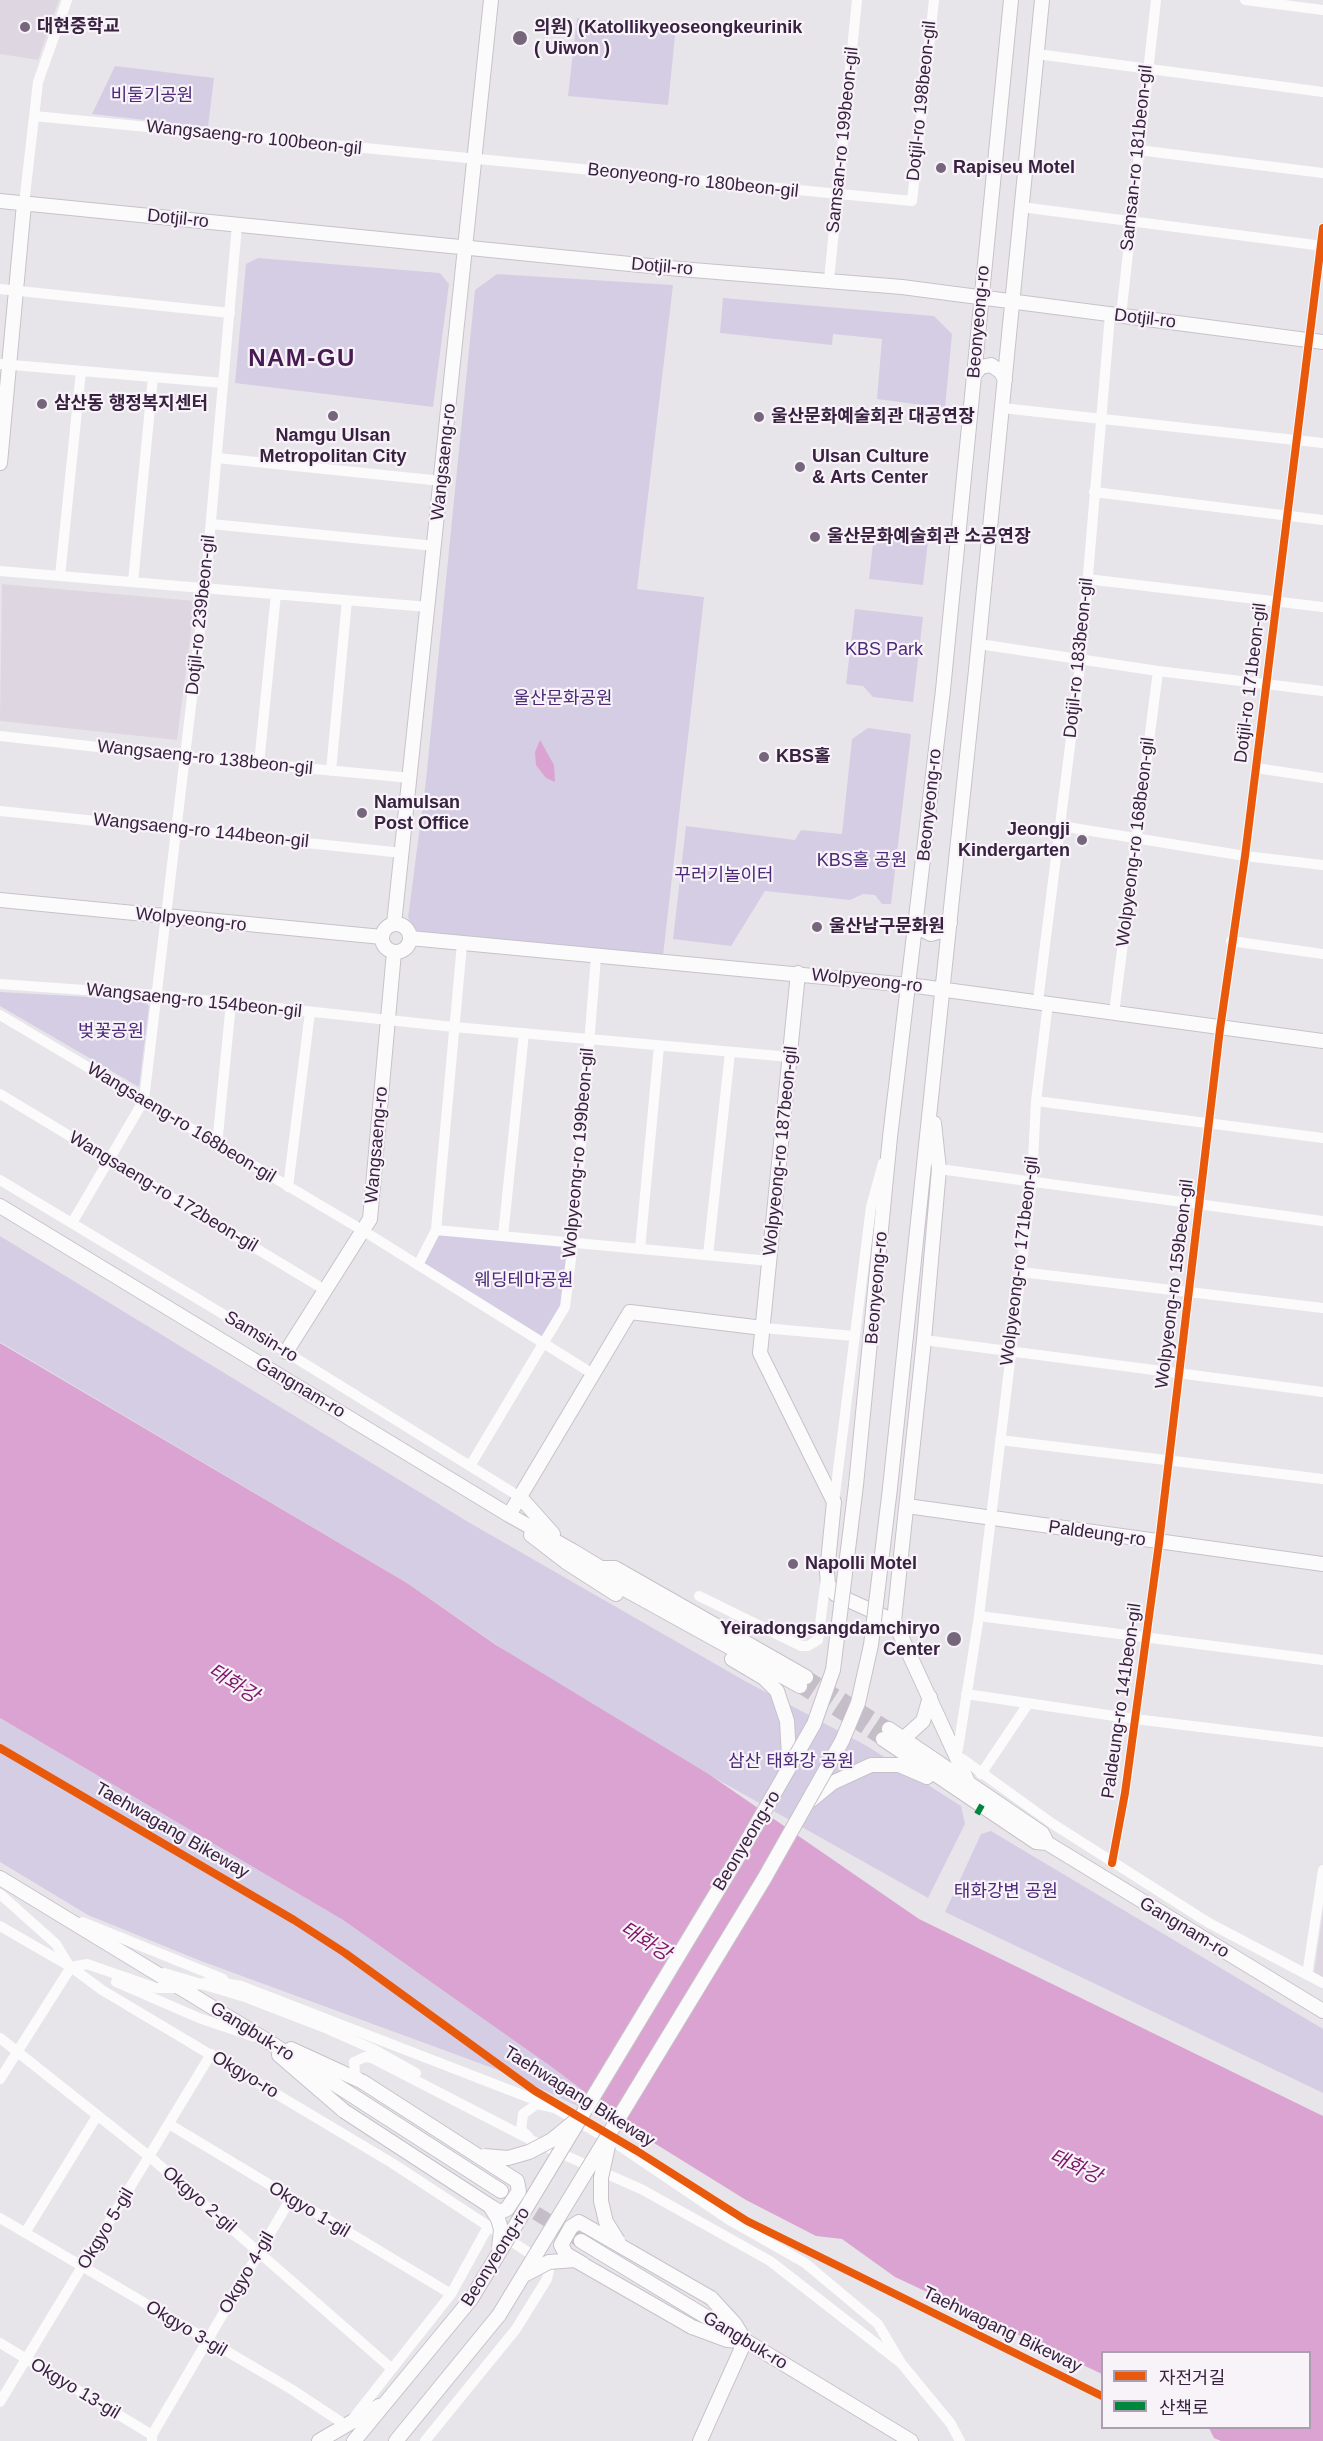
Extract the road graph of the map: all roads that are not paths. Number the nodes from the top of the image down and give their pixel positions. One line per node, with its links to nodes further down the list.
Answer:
1 (67, 0): 13 (street)
2 (491, 0): 15 (main road, Wangsaeng-ro)
3 (857, 0): 17 (street, Samsan-ro 199beon-gil)
4 (934, 0): 19 (street, Dotjil-ro 198beon-gil)
5 (1011, 0): 30 (main road, Beonyeong-ro)
6 (1042, 0): 10 (main road, Beonyeong-ro)
7 (1156, 0): 11 (street, Samsan-ro 181beon-gil)
8 (1245, 0): 9 (street)
9 (1323, 10)
10 (1037, 54): 11 (street); 21 (main road, Beonyeong-ro)
11 (1147, 68): 12 (street); 14 (street, Samsan-ro 181beon-gil)
12 (1323, 92)
13 (34, 116): 15 (street, Wangsaeng-ro 100beon-gil); 20 (street)
14 (1138, 150): 16 (street); 22 (street, Samsan-ro 181beon-gil)
15 (474, 159): 17 (street, Beonyeong-ro 180beon-gil); 26 (main road, Wangsaeng-ro)
16 (1323, 173)
17 (837, 195): 19 (street, Beonyeong-ro 180beon-gil); 27 (street, Samsan-ro 199beon-gil)
18 (0, 201): 20 (main road, Dotjil-ro)
19 (912, 201)
20 (24, 204): 23 (main road, Dotjil-ro); 29 (main road)
21 (1021, 207): 22 (street); 31 (main road, Beonyeong-ro)
22 (1131, 221): 25 (street); 33 (street, Samsan-ro 181beon-gil)
23 (237, 225): 26 (main road, Dotjil-ro); 32 (street, Dotjil-ro 239beon-gil)
24 (1323, 228): 25 (street, Dotjil-ro 171beon-gil)
25 (1322, 246): 34 (street, Dotjil-ro 171beon-gil)
26 (465, 248): 27 (main road, Dotjil-ro); 47 (main road, Wangsaeng-ro)
27 (829, 280): 30 (main road, Dotjil-ro)
28 (0, 289): 29 (street)
29 (16, 290): 32 (street); 35 (main road)
30 (981, 298): 31 (main road, Dotjil-ro); 37 (main road, Beonyeong-ro)
31 (1012, 302): 33 (main road, Dotjil-ro); 39 (main road, Beonyeong-ro)
32 (230, 313): 40 (street, Dotjil-ro 239beon-gil)
33 (1115, 315): 34 (main road, Dotjil-ro); 42 (street, Dotjil-ro 183beon-gil)
34 (1316, 341): 43 (street, Dotjil-ro 171beon-gil)
35 (5, 364): 36 (street); 46 (main road)
36 (81, 371): 38 (street); 54 (street)
37 (974, 375): 39 (main road); 84 (main road, Beonyeong-ro)
38 (153, 377): 40 (street); 56 (street)
39 (1005, 380): 41 (main road, Beonyeong-ro)
40 (223, 383): 45 (street, Dotjil-ro 239beon-gil)
41 (1002, 408): 42 (street); 63 (main road, Beonyeong-ro)
42 (1101, 418): 43 (street); 48 (street, Dotjil-ro 183beon-gil)
43 (1296, 439): 44 (street); 49 (street, Dotjil-ro 171beon-gil)
44 (1323, 443)
45 (217, 458): 47 (street); 51 (street, Dotjil-ro 239beon-gil)
46 (0, 463)
47 (442, 481): 52 (main road, Wangsaeng-ro)
48 (1094, 492): 49 (street); 55 (street, Dotjil-ro 183beon-gil)
49 (1287, 516): 50 (street); 60 (street, Dotjil-ro 171beon-gil)
50 (1323, 520)
51 (211, 524): 52 (street); 57 (street, Dotjil-ro 239beon-gil)
52 (435, 546): 61 (main road, Wangsaeng-ro)
53 (0, 571): 54 (street)
54 (60, 576): 56 (street)
55 (1086, 579): 60 (street); 64 (street, Dotjil-ro 183beon-gil)
56 (133, 582): 57 (street)
57 (205, 588): 58 (street); 69 (street, Dotjil-ro 239beon-gil)
58 (276, 594): 59 (street); 70 (street)
59 (347, 600): 61 (street); 72 (street)
60 (1276, 602): 62 (street); 66 (street, Dotjil-ro 171beon-gil)
61 (428, 607): 73 (main road, Wangsaeng-ro)
62 (1323, 607)
63 (979, 644): 64 (street); 85 (main road, Beonyeong-ro)
64 (1081, 658): 65 (street); 76 (street, Dotjil-ro 183beon-gil)
65 (1158, 671): 66 (street); 78 (street, Wolpyeong-ro 168beon-gil)
66 (1266, 684): 67 (street); 71 (street, Dotjil-ro 171beon-gil)
67 (1323, 691)
68 (0, 736): 69 (street, Wangsaeng-ro 138beon-gil)
69 (186, 757): 70 (street, Wangsaeng-ro 138beon-gil); 77 (street, Dotjil-ro 239beon-gil)
70 (259, 764): 72 (street, Wangsaeng-ro 138beon-gil)
71 (1256, 768): 74 (street); 80 (street, Dotjil-ro 171beon-gil)
72 (331, 771): 73 (street, Wangsaeng-ro 138beon-gil)
73 (411, 778): 79 (main road, Wangsaeng-ro)
74 (1323, 778)
75 (0, 811): 77 (street, Wangsaeng-ro 144beon-gil)
76 (1060, 826): 78 (street); 99 (street, Dotjil-ro 183beon-gil)
77 (178, 829): 79 (street, Wangsaeng-ro 144beon-gil); 83 (street, Dotjil-ro 239beon-gil)
78 (1137, 837): 80 (street); 102 (street, Wolpyeong-ro 168beon-gil)
79 (403, 853): 86 (main road, Wangsaeng-ro)
80 (1245, 856): 81 (street); 89 (street, Dotjil-ro 171beon-gil)
81 (1323, 865)
82 (0, 900): 83 (main road, Wolpyeong-ro)
83 (168, 918): 87 (main road, Wolpyeong-ro); 98 (street, Dotjil-ro 239beon-gil)
84 (916, 920): 85 (main road); 96 (main road, Beonyeong-ro)
85 (950, 923): 97 (main road, Beonyeong-ro)
86 (394, 924): 87 (main road); 88 (main road)
87 (382, 937): 91 (main road)
88 (410, 938): 90 (main road, Wolpyeong-ro); 91 (main road)
89 (1231, 941): 92 (street); 106 (street, Dotjil-ro 171beon-gil)
90 (462, 944): 93 (main road, Wolpyeong-ro); 105 (street)
91 (394, 952): 104 (main road, Wangsaeng-ro)
92 (1323, 954)
93 (596, 957): 94 (main road, Wolpyeong-ro); 108 (street, Wolpyeong-ro 199beon-gil)
94 (798, 974): 96 (main road, Wolpyeong-ro); 112 (main road, Wolpyeong-ro 187beon-gil)
95 (0, 984): 98 (street, Wangsaeng-ro 154beon-gil)
96 (909, 985): 97 (main road, Wolpyeong-ro); 118 (main road, Beonyeong-ro)
97 (943, 989): 99 (main road, Wolpyeong-ro); 114 (main road, Beonyeong-ro)
98 (156, 994): 100 (street, Wangsaeng-ro 154beon-gil); 115 (street, Dotjil-ro 239beon-gil)
99 (1043, 1002): 102 (main road, Wolpyeong-ro); 116 (street, Wolpyeong-ro 171beon-gil)
100 (231, 1003): 101 (street, Wangsaeng-ro 154beon-gil); 120 (street)
101 (310, 1012): 104 (street, Wangsaeng-ro 154beon-gil); 125 (street)
102 (1114, 1012): 106 (main road, Wolpyeong-ro)
103 (0, 1015): 115 (street, Wangsaeng-ro 168beon-gil)
104 (388, 1020): 105 (street, Wangsaeng-ro 154beon-gil); 130 (main road, Wangsaeng-ro)
105 (454, 1027): 107 (street, Wangsaeng-ro 154beon-gil); 131 (street)
106 (1220, 1029): 109 (main road, Wolpyeong-ro); 117 (street, Wolpyeong-ro 159beon-gil)
107 (524, 1033): 108 (street, Wangsaeng-ro 154beon-gil); 132 (street)
108 (589, 1039): 110 (street, Wangsaeng-ro 154beon-gil); 133 (street, Wolpyeong-ro 199beon-gil)
109 (1323, 1041)
110 (659, 1046): 111 (street, Wangsaeng-ro 154beon-gil); 134 (street)
111 (730, 1052): 112 (street, Wangsaeng-ro 154beon-gil); 135 (street)
112 (790, 1057): 136 (main road, Wolpyeong-ro 187beon-gil)
113 (0, 1094): 121 (street, Wangsaeng-ro 172beon-gil)
114 (931, 1094): 122 (main road); 180 (main road, Beonyeong-ro, bridge)
115 (144, 1100): 120 (street, Wangsaeng-ro 168beon-gil); 121 (street)
116 (1036, 1101): 117 (street); 124 (street, Wolpyeong-ro 171beon-gil)
117 (1209, 1124): 119 (street); 126 (street, Wolpyeong-ro 159beon-gil)
118 (890, 1137): 143 (street); 179 (main road, Beonyeong-ro, bridge)
119 (1323, 1138)
120 (217, 1145): 125 (street, Wangsaeng-ro 168beon-gil)
121 (109, 1160): 129 (street); 139 (street, Wangsaeng-ro 172beon-gil)
122 (939, 1169): 124 (street); 144 (main road)
123 (0, 1180): 129 (street, Samsin-ro)
124 (1032, 1181): 126 (street); 138 (street, Wolpyeong-ro 171beon-gil)
125 (288, 1187): 130 (street, Wangsaeng-ro 168beon-gil)
126 (1200, 1205): 128 (street); 140 (street, Wolpyeong-ro 159beon-gil)
127 (0, 1206): 158 (main road, Gangnam-ro)
128 (1323, 1221)
129 (72, 1222): 146 (street, Samsin-ro)
130 (362, 1230): 137 (street, Wangsaeng-ro 168beon-gil); 139 (main road, Wangsaeng-ro)
131 (436, 1230): 132 (street); 137 (street)
132 (503, 1236): 133 (street)
133 (573, 1242): 134 (street); 145 (street, Wolpyeong-ro 199beon-gil)
134 (640, 1249): 135 (street)
135 (708, 1255): 136 (street)
136 (770, 1261): 142 (main road, Wolpyeong-ro 187beon-gil)
137 (418, 1265): 145 (street, Wangsaeng-ro 168beon-gil)
138 (1021, 1272): 140 (street); 147 (street, Wolpyeong-ro 171beon-gil)
139 (325, 1290): 146 (main road, Wangsaeng-ro)
140 (1190, 1292): 141 (street); 149 (street, Wolpyeong-ro 159beon-gil)
141 (1323, 1308)
142 (763, 1328): 143 (street); 148 (main road); 156 (main road, Wolpyeong-ro 187beon-gil)
143 (854, 1336): 156 (street)
144 (924, 1340): 147 (street); 157 (main road)
145 (543, 1343): 148 (street, Wangsaeng-ro 168beon-gil); 153 (street, Wolpyeong-ro 199beon-gil)
146 (286, 1352): 153 (street, Samsin-ro)
147 (1010, 1352): 149 (street); 151 (street, Wolpyeong-ro 171beon-gil)
148 (593, 1374): 155 (main road)
149 (1180, 1375): 150 (street); 152 (street, Wolpyeong-ro 159beon-gil)
150 (1323, 1392)
151 (999, 1440): 152 (street); 159 (street, Wolpyeong-ro 171beon-gil)
152 (1169, 1461): 154 (street); 160 (street, Wolpyeong-ro 159beon-gil)
153 (470, 1466): 155 (street, Samsin-ro)
154 (1323, 1479)
155 (520, 1497): 158 (main road); 161 (main road)
156 (834, 1502): 163 (main road)
157 (907, 1506): 159 (main road, Paldeung-ro); 166 (main road)
158 (509, 1515): 161 (main road, Gangnam-ro); 179 (main road, bridge)
159 (990, 1518): 160 (main road, Paldeung-ro); 165 (street, Wolpyeong-ro 171beon-gil)
160 (1159, 1543): 162 (main road, Paldeung-ro); 167 (street, Paldeung-ro 141beon-gil)
161 (573, 1551): 169 (main road, Gangnam-ro)
162 (1323, 1564)
163 (827, 1572): 164 (street); 166 (main road)
164 (699, 1596)
165 (979, 1616): 167 (street); 170 (street, Wolpyeong-ro 171beon-gil)
166 (894, 1621): 171 (main road)
167 (1146, 1638): 168 (street); 173 (street, Paldeung-ro 141beon-gil)
168 (1323, 1660)
169 (803, 1682)
170 (966, 1694): 172 (street); 176 (street, Wolpyeong-ro 171beon-gil)
171 (930, 1697): 174 (main road); 176 (main road)
172 (1028, 1704): 173 (street); 177 (street)
173 (1135, 1719): 175 (street); 183 (street, Paldeung-ro 141beon-gil)
174 (903, 1738): 178 (main road, Gangnam-ro); 181 (main road, Gangnam-ro)
175 (1323, 1742)
176 (957, 1755): 177 (street); 178 (main road)
177 (981, 1774): 183 (street)
178 (967, 1781): 181 (main road); 182 (main road, Gangnam-ro)
179 (781, 1783): 204 (main road, Beonyeong-ro, bridge)
180 (810, 1802): 181 (main road); 207 (main road, Beonyeong-ro, bridge)
181 (977, 1802): 182 (main road, Gangnam-ro)
182 (1047, 1843): 196 (main road, Gangnam-ro)
183 (1112, 1863): 191 (street)
184 (1323, 1870): 191 (street)
185 (0, 1878): 187 (main road, Gangbuk-ro)
186 (0, 1894): 190 (street)
187 (47, 1906): 189 (main road, Gangbuk-ro); 194 (street)
188 (0, 1926): 190 (street, Okgyo-ro)
189 (133, 1958): 193 (street); 195 (main road, Gangbuk-ro)
190 (70, 1967): 195 (street); 198 (street); 199 (street); 200 (street, Okgyo-ro)
191 (1307, 1974): 192 (street)
192 (1323, 1983)
193 (202, 1984): 194 (street); 195 (street); 208 (street)
194 (240, 1986): 203 (street)
195 (182, 1988): 198 (main road, Gangbuk-ro)
196 (1323, 2011)
197 (0, 2038): 199 (street, Okgyo 2-gil)
198 (266, 2040): 202 (main road); 211 (main road, Gangbuk-ro); 213 (main road, bridge)
199 (18, 2050): 201 (street); 205 (street, Okgyo 2-gil)
200 (211, 2054): 206 (street, Okgyo 5-gil); 215 (street, Okgyo-ro)
201 (0, 2079)
202 (363, 2082): 208 (street); 209 (main road, bridge)
203 (555, 2108): 208 (street); 229 (street)
204 (584, 2112): 209 (main road, bridge); 220 (main road, Beonyeong-ro, bridge)
205 (97, 2116): 210 (street, Okgyo 2-gil); 216 (street)
206 (169, 2124): 210 (street, Okgyo 5-gil); 212 (street, Okgyo 1-gil)
207 (613, 2129): 218 (main road, bridge); 223 (main road, Beonyeong-ro, bridge)
208 (533, 2141): 229 (street)
209 (474, 2153): 213 (main road, bridge)
210 (150, 2157): 219 (street, Okgyo 2-gil); 222 (street, Okgyo 5-gil)
211 (501, 2191)
212 (291, 2198): 219 (street, Okgyo 4-gil); 224 (street, Okgyo 1-gil)
213 (490, 2206): 220 (main road, bridge)
214 (0, 2218): 216 (street, Okgyo 3-gil)
215 (489, 2225): 224 (street); 238 (street, Okgyo-ro)
216 (25, 2233): 222 (street, Okgyo 3-gil)
217 (580, 2241): 225 (main road, Gangbuk-ro)
218 (623, 2247): 221 (main road, bridge); 225 (main road, bridge)
219 (259, 2252): 226 (street, Okgyo 4-gil); 230 (street, Okgyo 2-gil)
220 (496, 2258): 231 (main road, Beonyeong-ro, bridge)
221 (583, 2264): 223 (main road, bridge); 225 (main road, bridge)
222 (83, 2267): 226 (street, Okgyo 3-gil); 228 (street, Okgyo 5-gil)
223 (525, 2275): 237 (main road, Beonyeong-ro, bridge)
224 (452, 2294): 230 (street)
225 (745, 2341): 239 (main road); 240 (main road, Gangbuk-ro)
226 (207, 2342): 233 (street, Okgyo 3-gil); 234 (street, Okgyo 4-gil)
227 (0, 2343): 228 (street, Okgyo 13-gil)
228 (27, 2360): 232 (street, Okgyo 5-gil); 234 (street, Okgyo 13-gil)
229 (901, 2363): 241 (street)
230 (392, 2369): 233 (street)
231 (393, 2396): 233 (main road); 236 (main road, Beonyeong-ro)
232 (0, 2402)
233 (347, 2426): 235 (main road)
234 (152, 2438)
235 (319, 2441)
236 (354, 2441)
237 (396, 2441)
238 (425, 2441)
239 (699, 2441)
240 (911, 2441)
241 (960, 2441)

